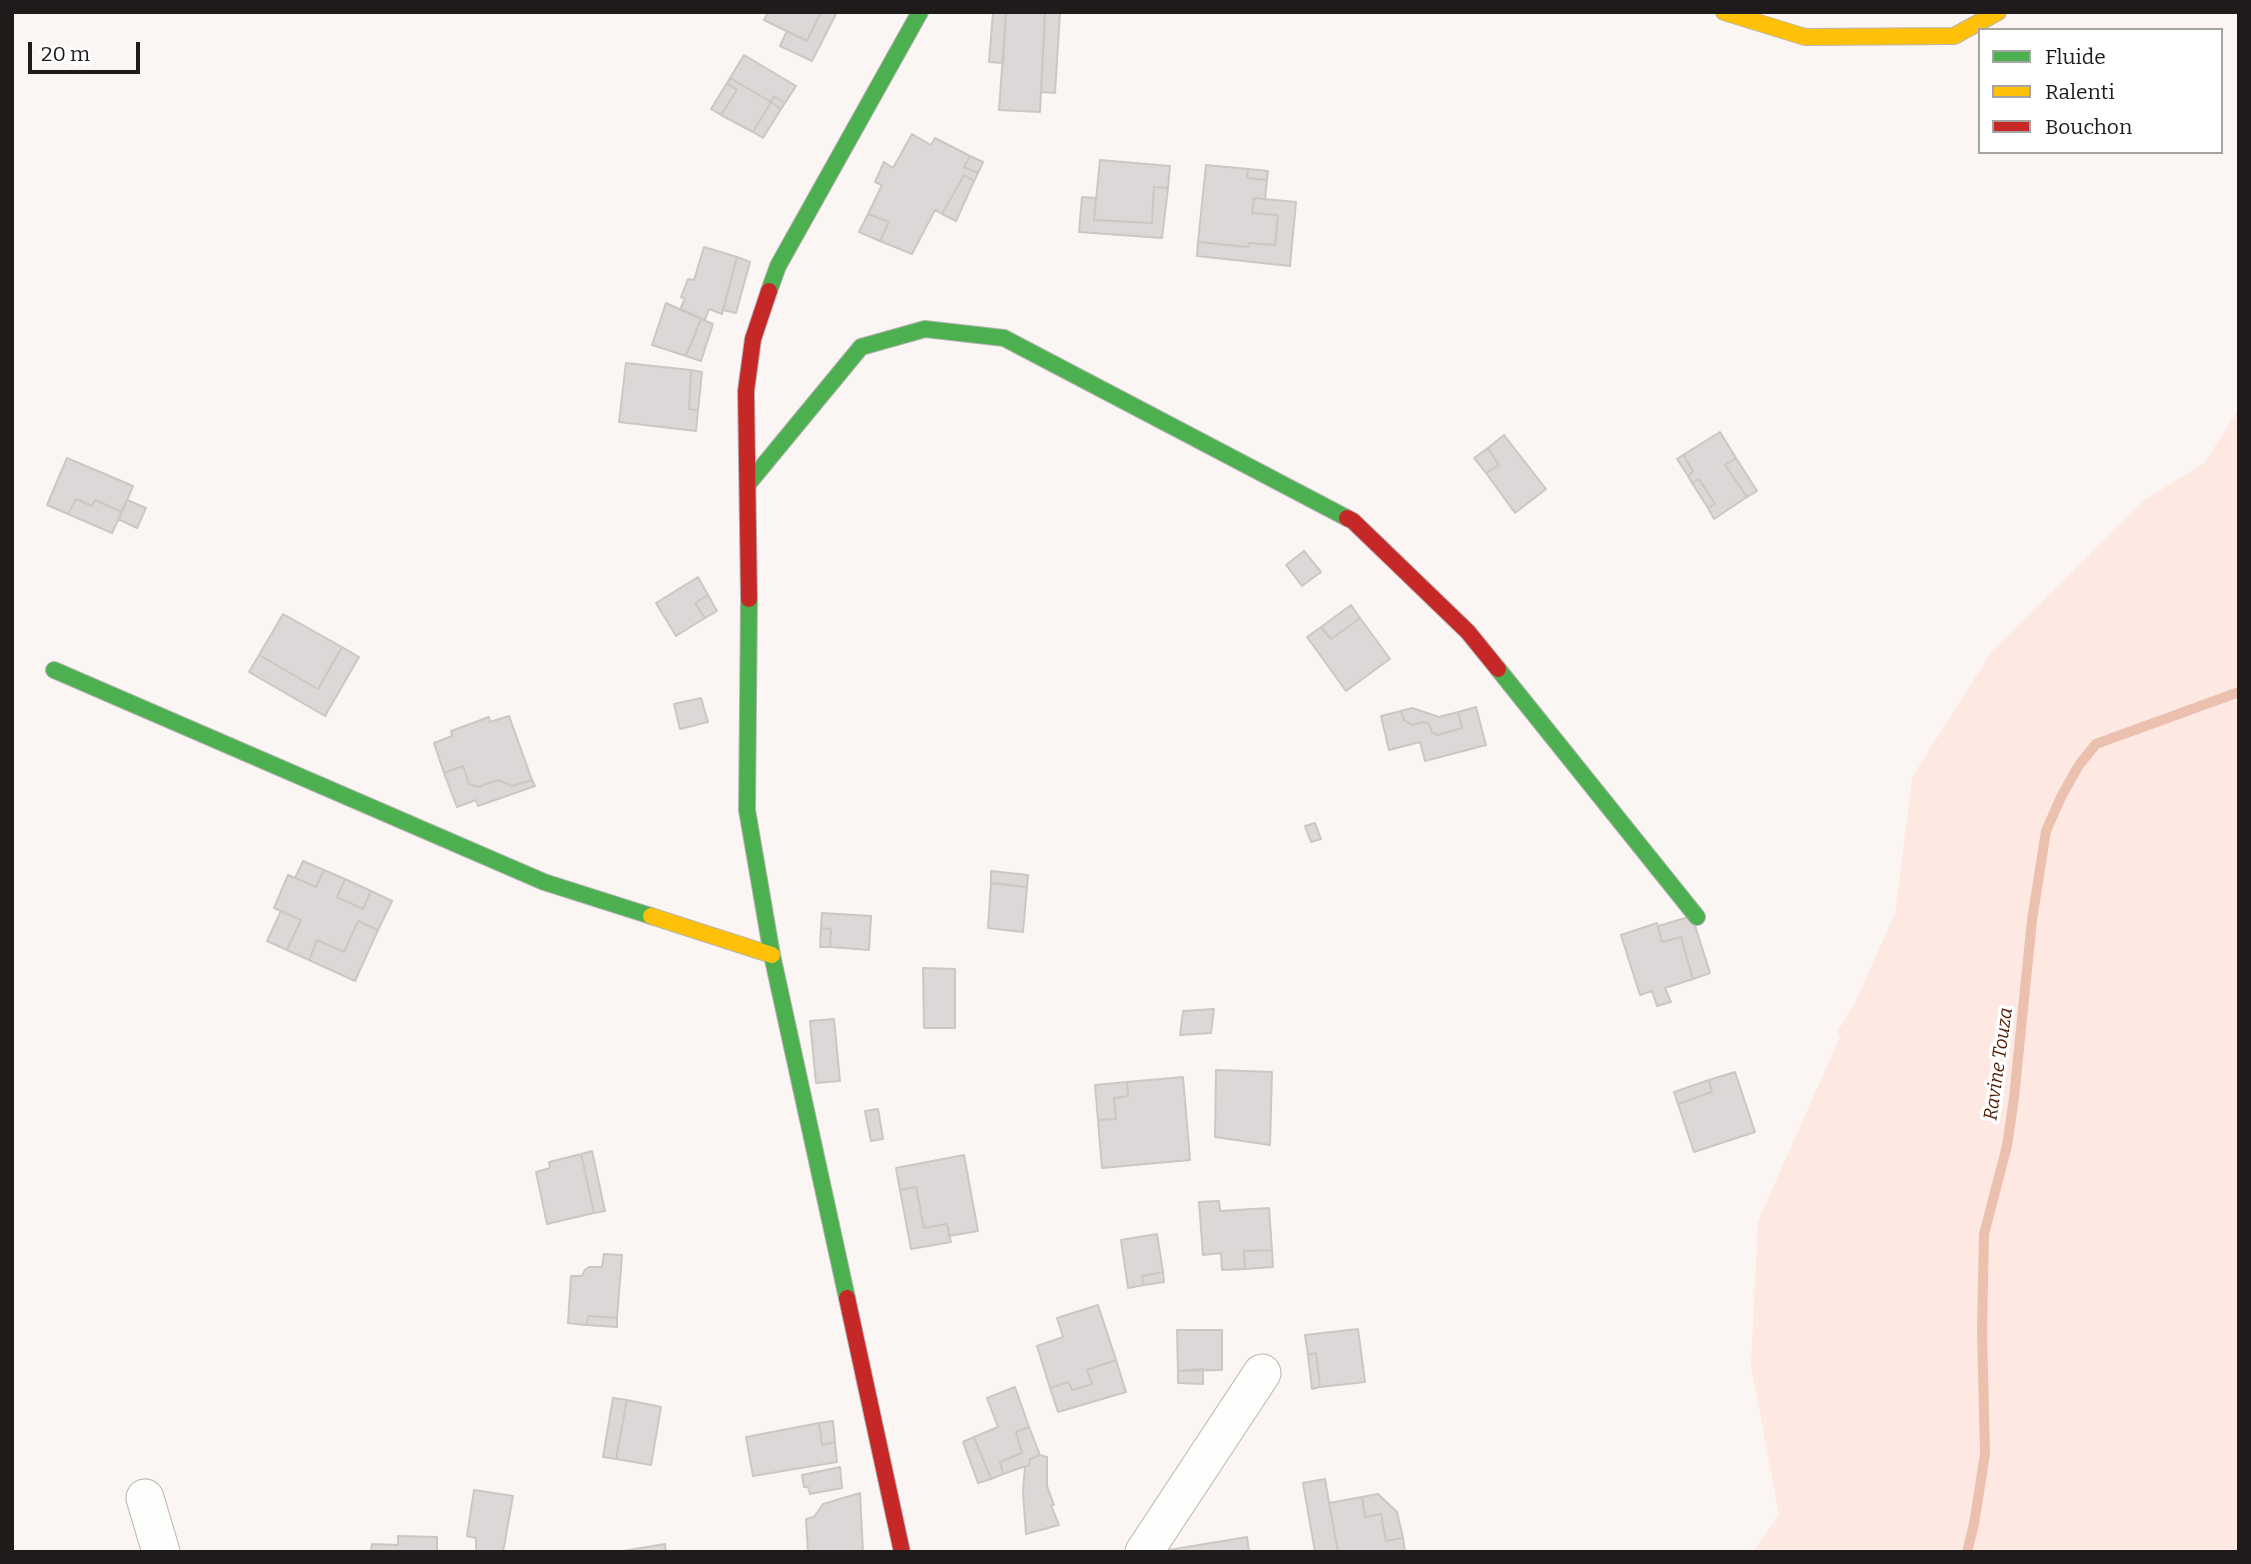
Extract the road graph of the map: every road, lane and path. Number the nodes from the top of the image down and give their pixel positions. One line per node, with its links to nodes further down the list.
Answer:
1 (920, 12): 4 (street)
2 (1724, 12): 3 (street)
3 (1997, 12)
4 (748, 484): 6 (street); 7 (street)
5 (54, 670): 7 (street)
6 (1697, 917)
7 (772, 955): 11 (street)
8 (1262, 1373): 12 (street)
9 (145, 1498): 10 (street)
10 (161, 1552)
11 (902, 1552)
12 (1144, 1552)

